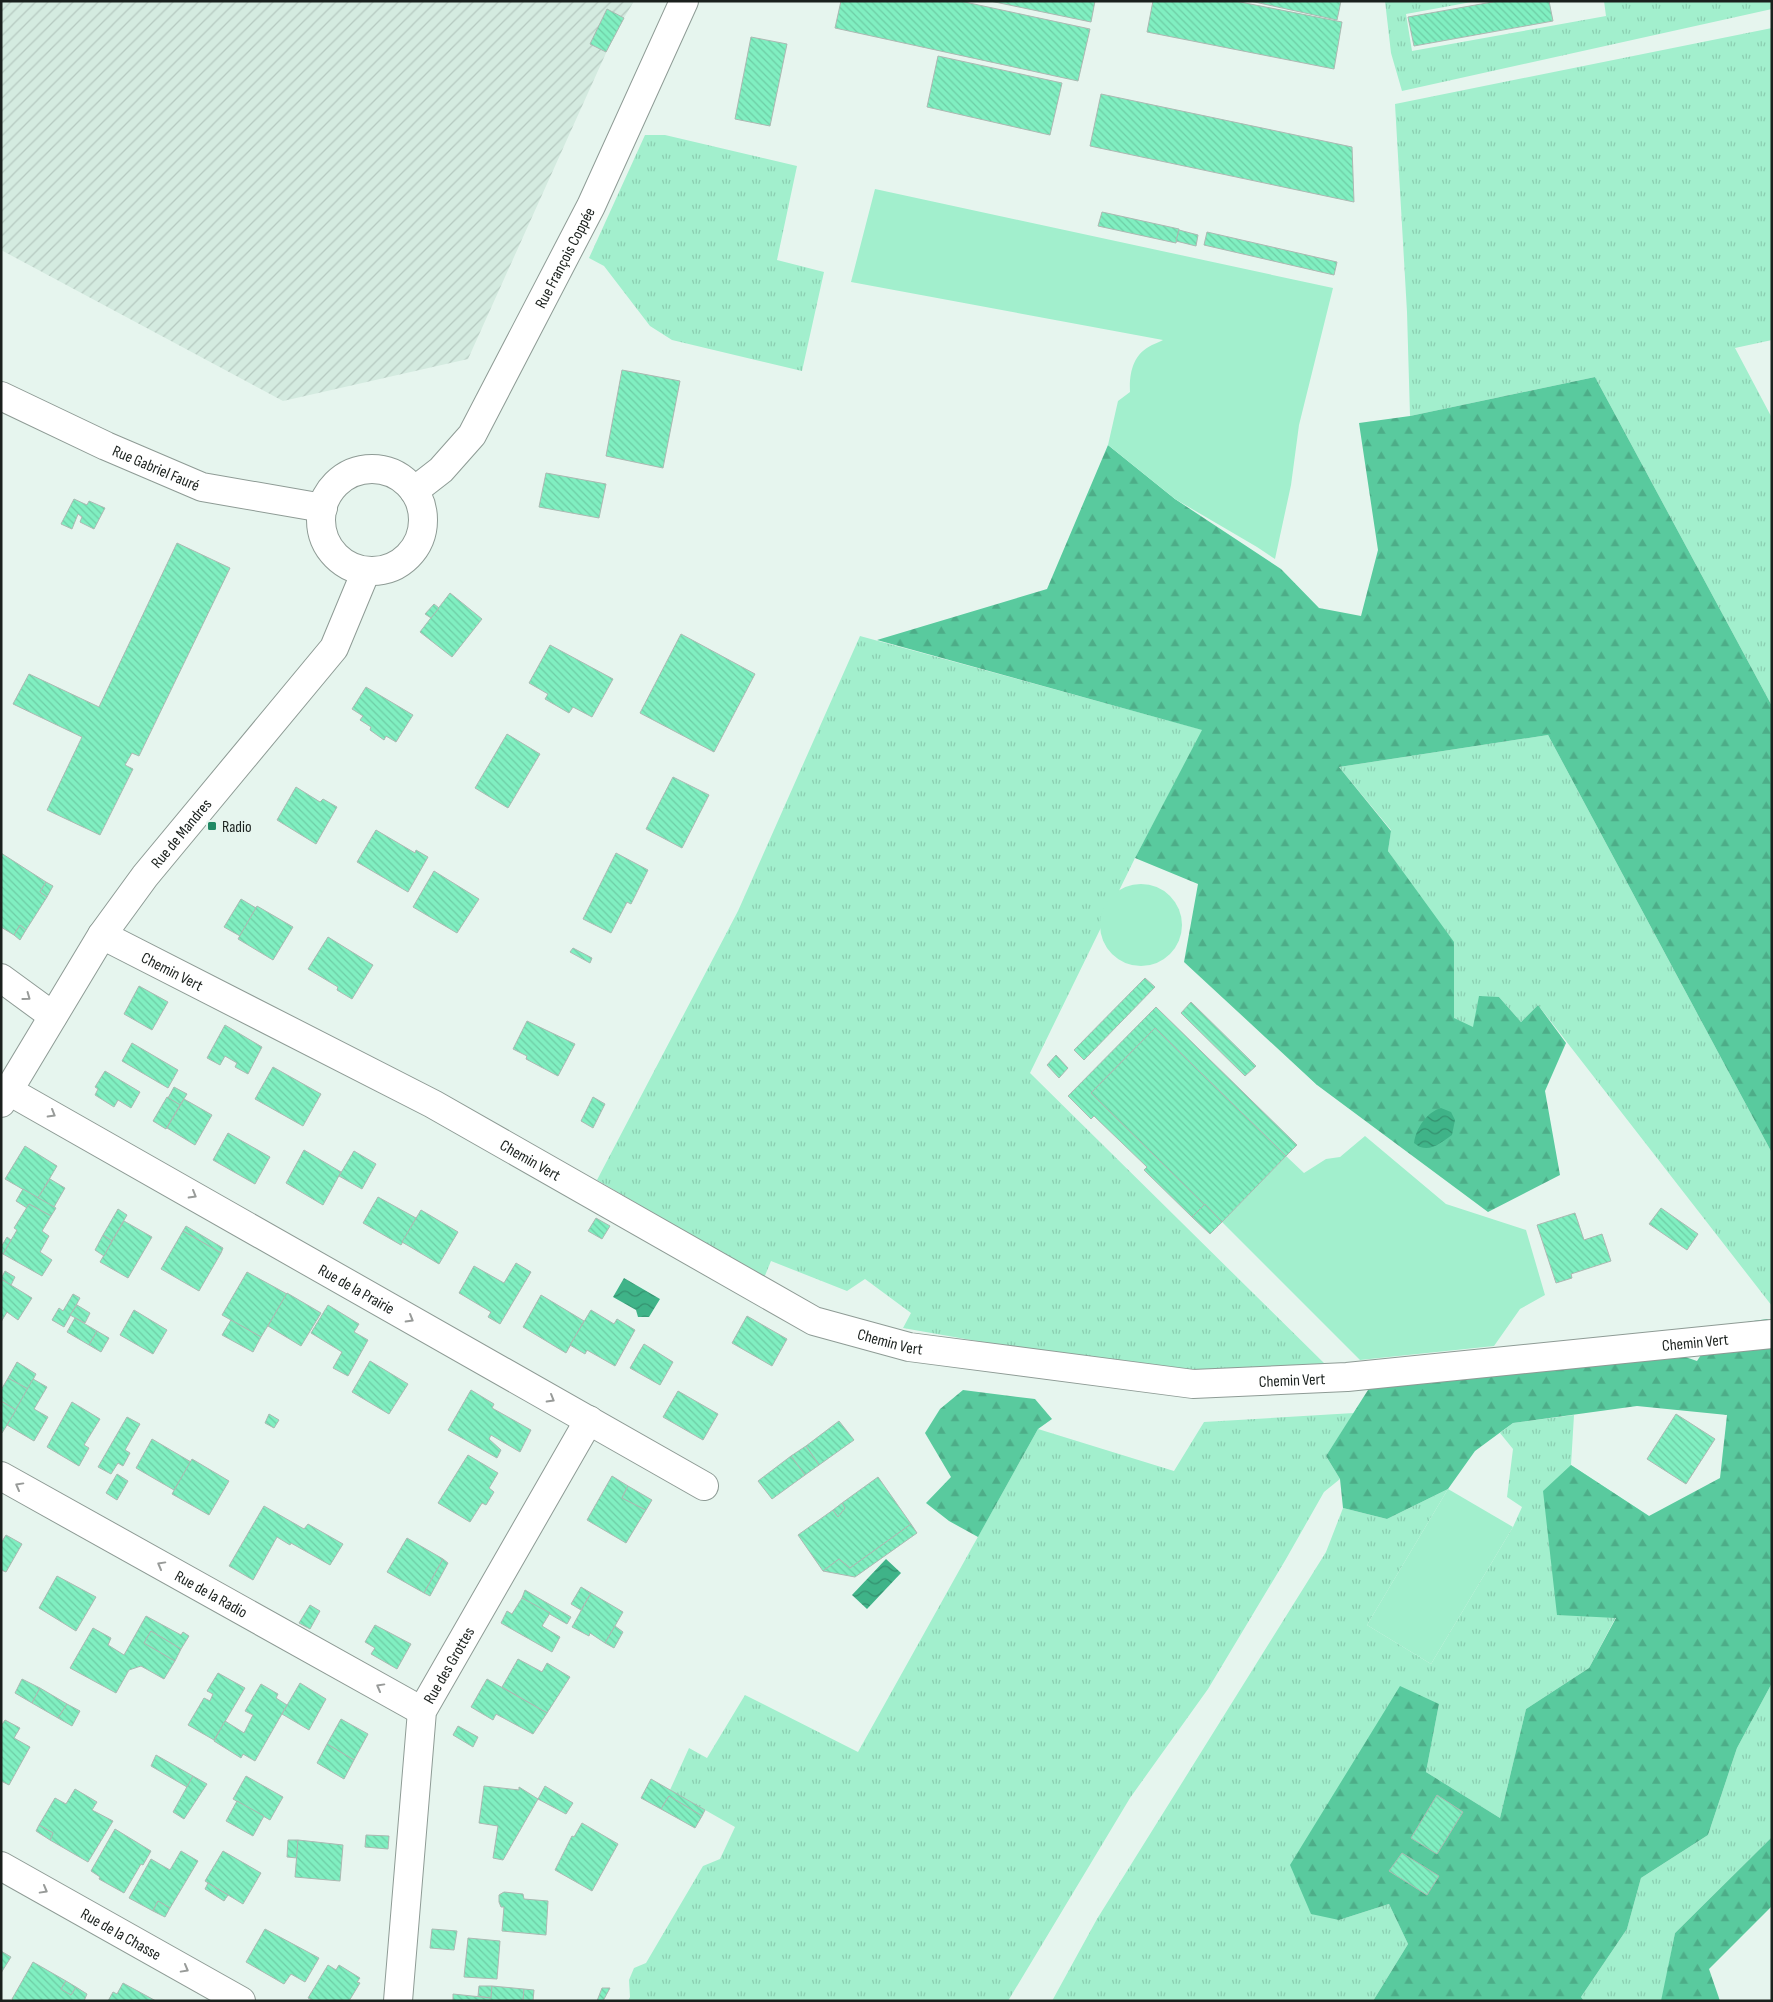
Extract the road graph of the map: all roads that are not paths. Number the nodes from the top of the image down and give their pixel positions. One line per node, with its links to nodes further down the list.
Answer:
1 (684, 1): 3 (street, Rue François Coppée)
2 (1, 396): 4 (street, Rue Gabriel Fauré)
3 (414, 492): 4 (street); 5 (street)
4 (322, 508): 5 (street)
5 (366, 571): 6 (street, Rue de Mandres)
6 (102, 935): 8 (street, Rue de Mandres); 10 (street, Chemin Vert)
7 (1, 978): 8 (street, one-way to 8)
8 (53, 1016): 9 (street, Rue de Mandres)
9 (5, 1097): 11 (street, Rue de la Prairie, one-way to 11)
10 (1772, 1334)
11 (589, 1420): 13 (street, Rue de la Prairie); 14 (street, Rue des Grottes)
12 (1, 1476): 14 (street, Rue de la Radio, one-way to 12)
13 (704, 1486)
14 (422, 1710): 17 (street, Rue des Grottes)
15 (1, 1866): 16 (street, Rue de la Chasse, one-way to 16)
16 (241, 2001)
17 (398, 2001)

